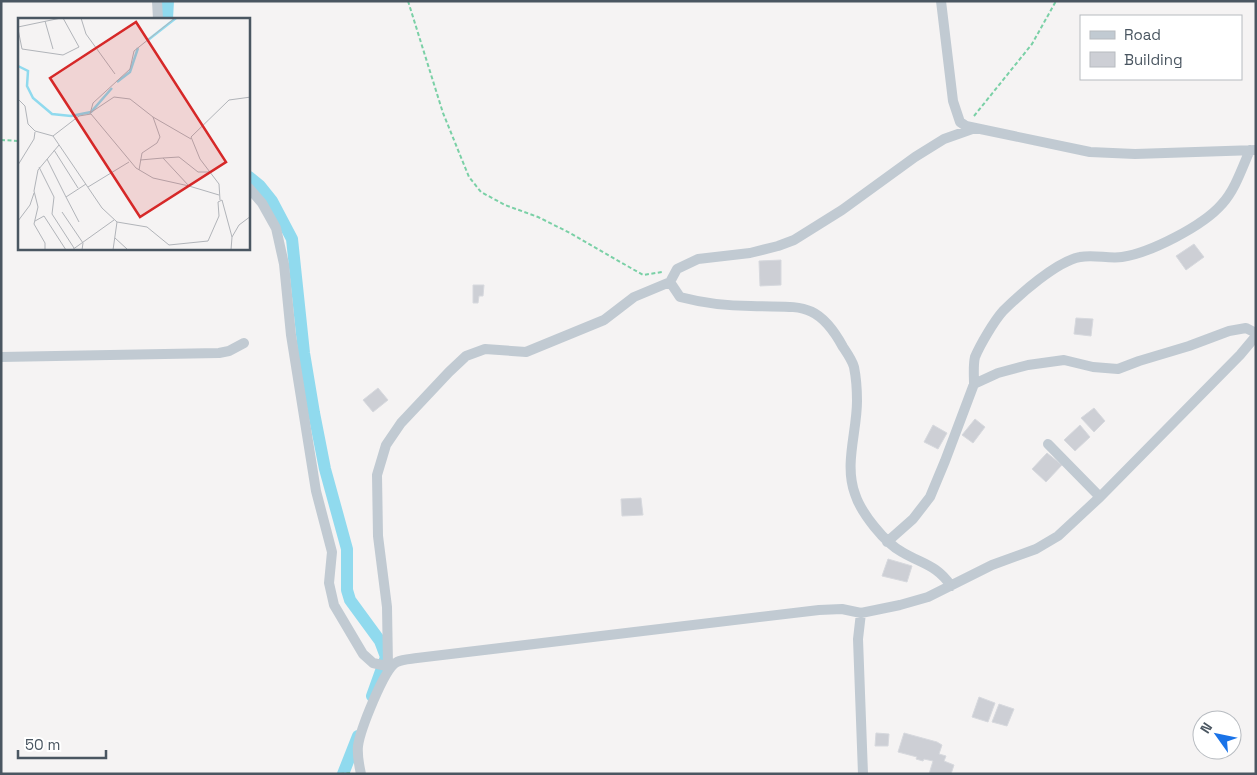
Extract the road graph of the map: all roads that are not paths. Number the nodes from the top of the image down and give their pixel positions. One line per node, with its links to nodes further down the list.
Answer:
1 (157, 1): 3 (street)
2 (941, 1): 4 (street)
3 (158, 18)
4 (970, 127): 5 (street); 7 (street)
5 (1253, 150): 11 (street)
6 (250, 189): 17 (street)
7 (670, 282): 14 (street); 17 (street)
8 (1256, 335): 11 (street); 13 (street)
9 (244, 343): 10 (street)
10 (1, 357)
11 (974, 384): 14 (street)
12 (1048, 444): 13 (street)
13 (1100, 497): 15 (street)
14 (887, 542): 15 (street)
15 (951, 586): 16 (street)
16 (861, 614): 17 (street); 19 (street)
17 (388, 666): 18 (street)
18 (361, 774)
19 (863, 774)

